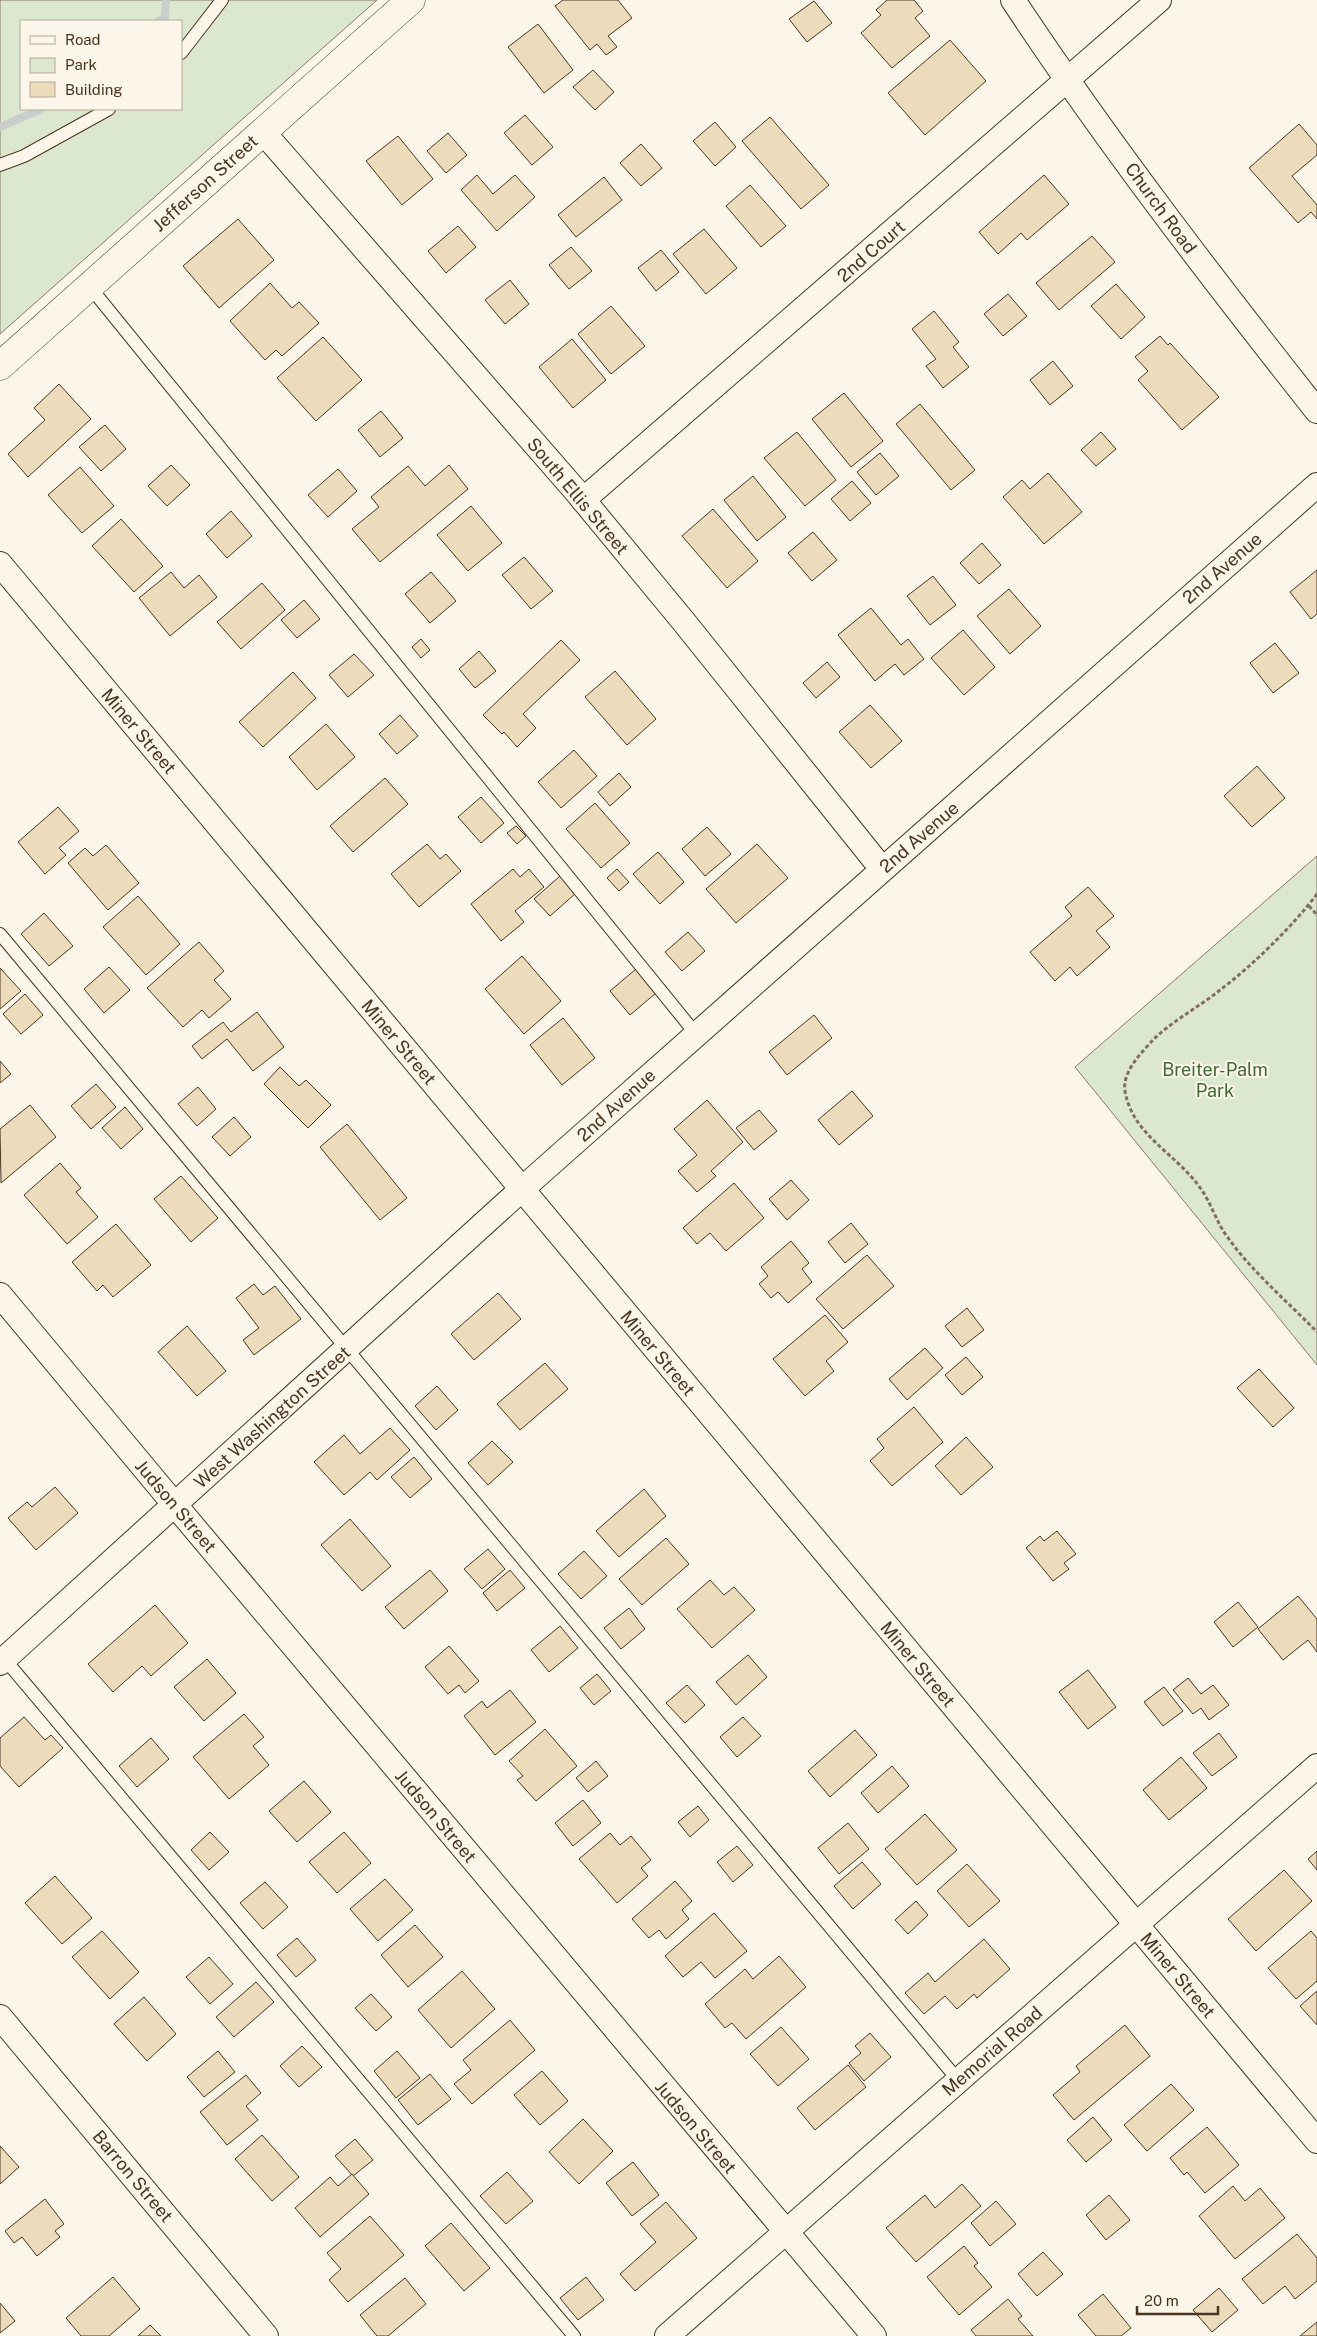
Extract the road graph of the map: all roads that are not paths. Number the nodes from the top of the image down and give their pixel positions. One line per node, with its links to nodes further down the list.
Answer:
1 (222, 0): 5 (lane)
2 (411, 0): 8 (street, Jefferson Street)
3 (1013, 0): 6 (street, Church Road)
4 (1159, 0): 6 (street, 2nd Court)
5 (182, 52)
6 (1067, 82): 12 (street, Church Road); 14 (street, 2nd Court)
7 (107, 110): 9 (lane)
8 (263, 132): 10 (street, Jefferson Street); 14 (street, South Ellis Street)
9 (0, 165)
10 (90, 287): 11 (street, Jefferson Street); 18 (lane)
11 (0, 366)
12 (1317, 410)
13 (1317, 485): 16 (street, 2nd Avenue)
14 (583, 500): 16 (street, South Ellis Street)
15 (0, 564): 19 (street, Miner Street)
16 (882, 869): 18 (street, 2nd Avenue)
17 (0, 934): 21 (lane)
18 (696, 1034): 19 (street, 2nd Avenue)
19 (522, 1189): 21 (street, West Washington Street); 25 (street, Miner Street)
20 (0, 1295): 22 (street, Judson Street)
21 (346, 1350): 22 (street, West Washington Street); 27 (lane)
22 (175, 1506): 23 (street, West Washington Street); 29 (street, Judson Street)
23 (1, 1659): 31 (lane)
24 (1317, 1766): 25 (street, Memorial Road)
25 (1136, 1924): 27 (street, Memorial Road); 28 (street, Miner Street)
26 (0, 2017): 30 (street, Barron Street)
27 (958, 2080): 29 (street, Memorial Road)
28 (1317, 2141)
29 (786, 2231): 32 (street, Memorial Road); 33 (street, Judson Street)
30 (266, 2336)
31 (574, 2336)
32 (667, 2336)
33 (874, 2336)

